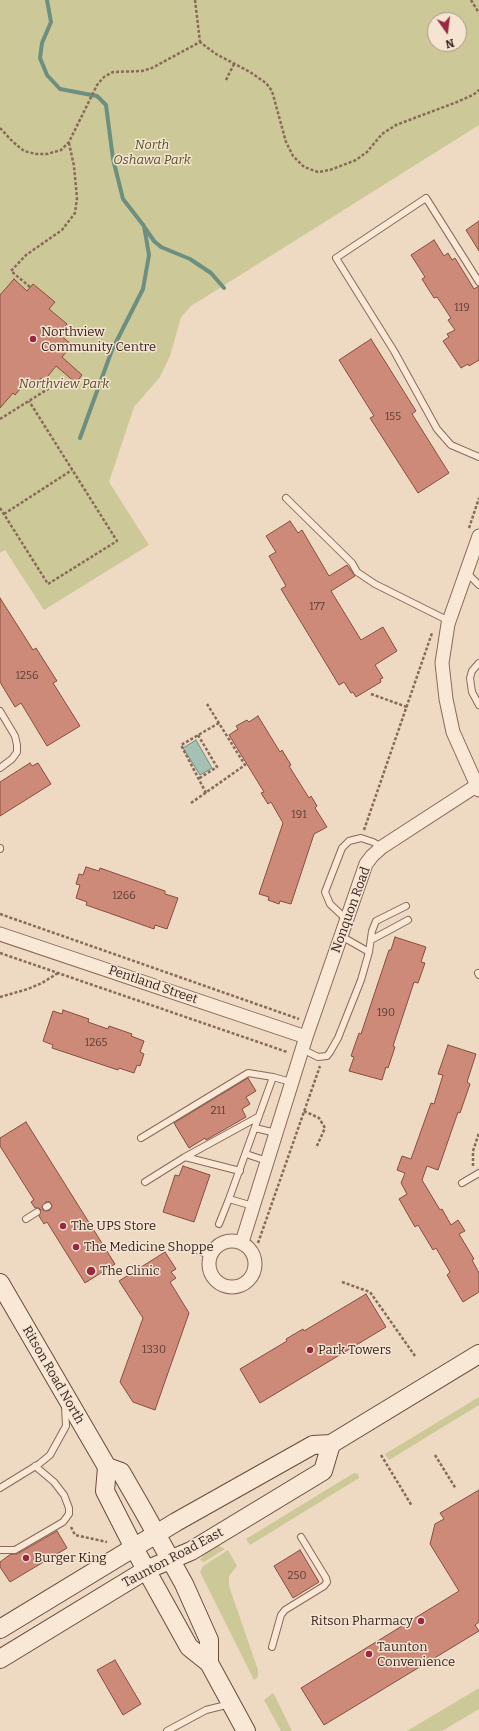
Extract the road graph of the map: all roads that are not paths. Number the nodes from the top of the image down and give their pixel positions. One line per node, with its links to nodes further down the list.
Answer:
1 (479, 282): 2 (lane)
2 (479, 457)
3 (286, 498): 7 (lane)
4 (473, 535): 5 (street, Nonquon Road)
5 (466, 572): 6 (lane); 7 (street, Nonquon Road)
6 (479, 585)
7 (444, 618): 12 (street, Nonquon Road)
8 (479, 663): 9 (lane)
9 (479, 705)
10 (0, 711): 11 (lane)
11 (0, 768)
12 (478, 788): 13 (street, Nonquon Road)
13 (382, 847): 15 (street, Nonquon Road); 15 (lane)
14 (406, 906): 19 (lane)
15 (347, 920): 18 (street, Nonquon Road)
16 (408, 920): 19 (lane)
17 (0, 934): 21 (street, Pentland Street)
18 (341, 936): 20 (lane); 21 (street, Nonquon Road)
19 (371, 940): 20 (lane)
20 (369, 952): 21 (lane)
21 (300, 1044): 23 (street, Nonquon Road)
22 (273, 1077): 23 (lane); 24 (lane); 27 (lane)
23 (291, 1082): 26 (street, Nonquon Road)
24 (258, 1117): 25 (lane); 29 (lane)
25 (255, 1128): 26 (lane); 28 (lane)
26 (276, 1132): 30 (street, Nonquon Road)
27 (141, 1138)
28 (246, 1154): 30 (lane); 31 (lane)
29 (184, 1157): 31 (lane); 33 (lane)
30 (267, 1161): 36 (street, Nonquon Road)
31 (240, 1171): 35 (lane)
32 (479, 1173): 34 (lane)
33 (145, 1182)
34 (462, 1184)
35 (229, 1198): 36 (lane); 39 (lane)
36 (253, 1206): 40 (street, Nonquon Road)
37 (37, 1212): 38 (lane)
38 (26, 1219)
39 (219, 1224)
40 (242, 1242): 42 (street); 42 (street)
41 (193, 1248): 42 (lane)
42 (210, 1256)
43 (3, 1294): 45 (main road, Ritson Road North)
44 (479, 1354): 46 (main road, Taunton Road East)
45 (65, 1396): 47 (lane); 48 (main road, Ritson Road North)
46 (331, 1444): 50 (main road, Taunton Road East); 54 (main road, Taunton Road East)
47 (37, 1465): 49 (lane); 53 (lane)
48 (108, 1467): 50 (main road, Ritson Road North); 52 (main road, Ritson Road North)
49 (0, 1488)
50 (156, 1534): 52 (main road, Taunton Road East); 54 (main road, Ritson Road North)
51 (301, 1537): 57 (lane)
52 (134, 1548): 55 (main road, Ritson Road North); 56 (main road, Taunton Road East)
53 (0, 1550)
54 (170, 1560): 55 (main road, Taunton Road East); 59 (main road, Ritson Road North)
55 (146, 1570): 58 (main road, Taunton Road East); 59 (main road, Ritson Road North)
56 (0, 1629)
57 (272, 1647)
58 (0, 1659)
59 (209, 1663): 60 (main road, Ritson Road North)
60 (231, 1704): 61 (lane); 62 (main road, Ritson Road North)
61 (166, 1731)
62 (246, 1731)

